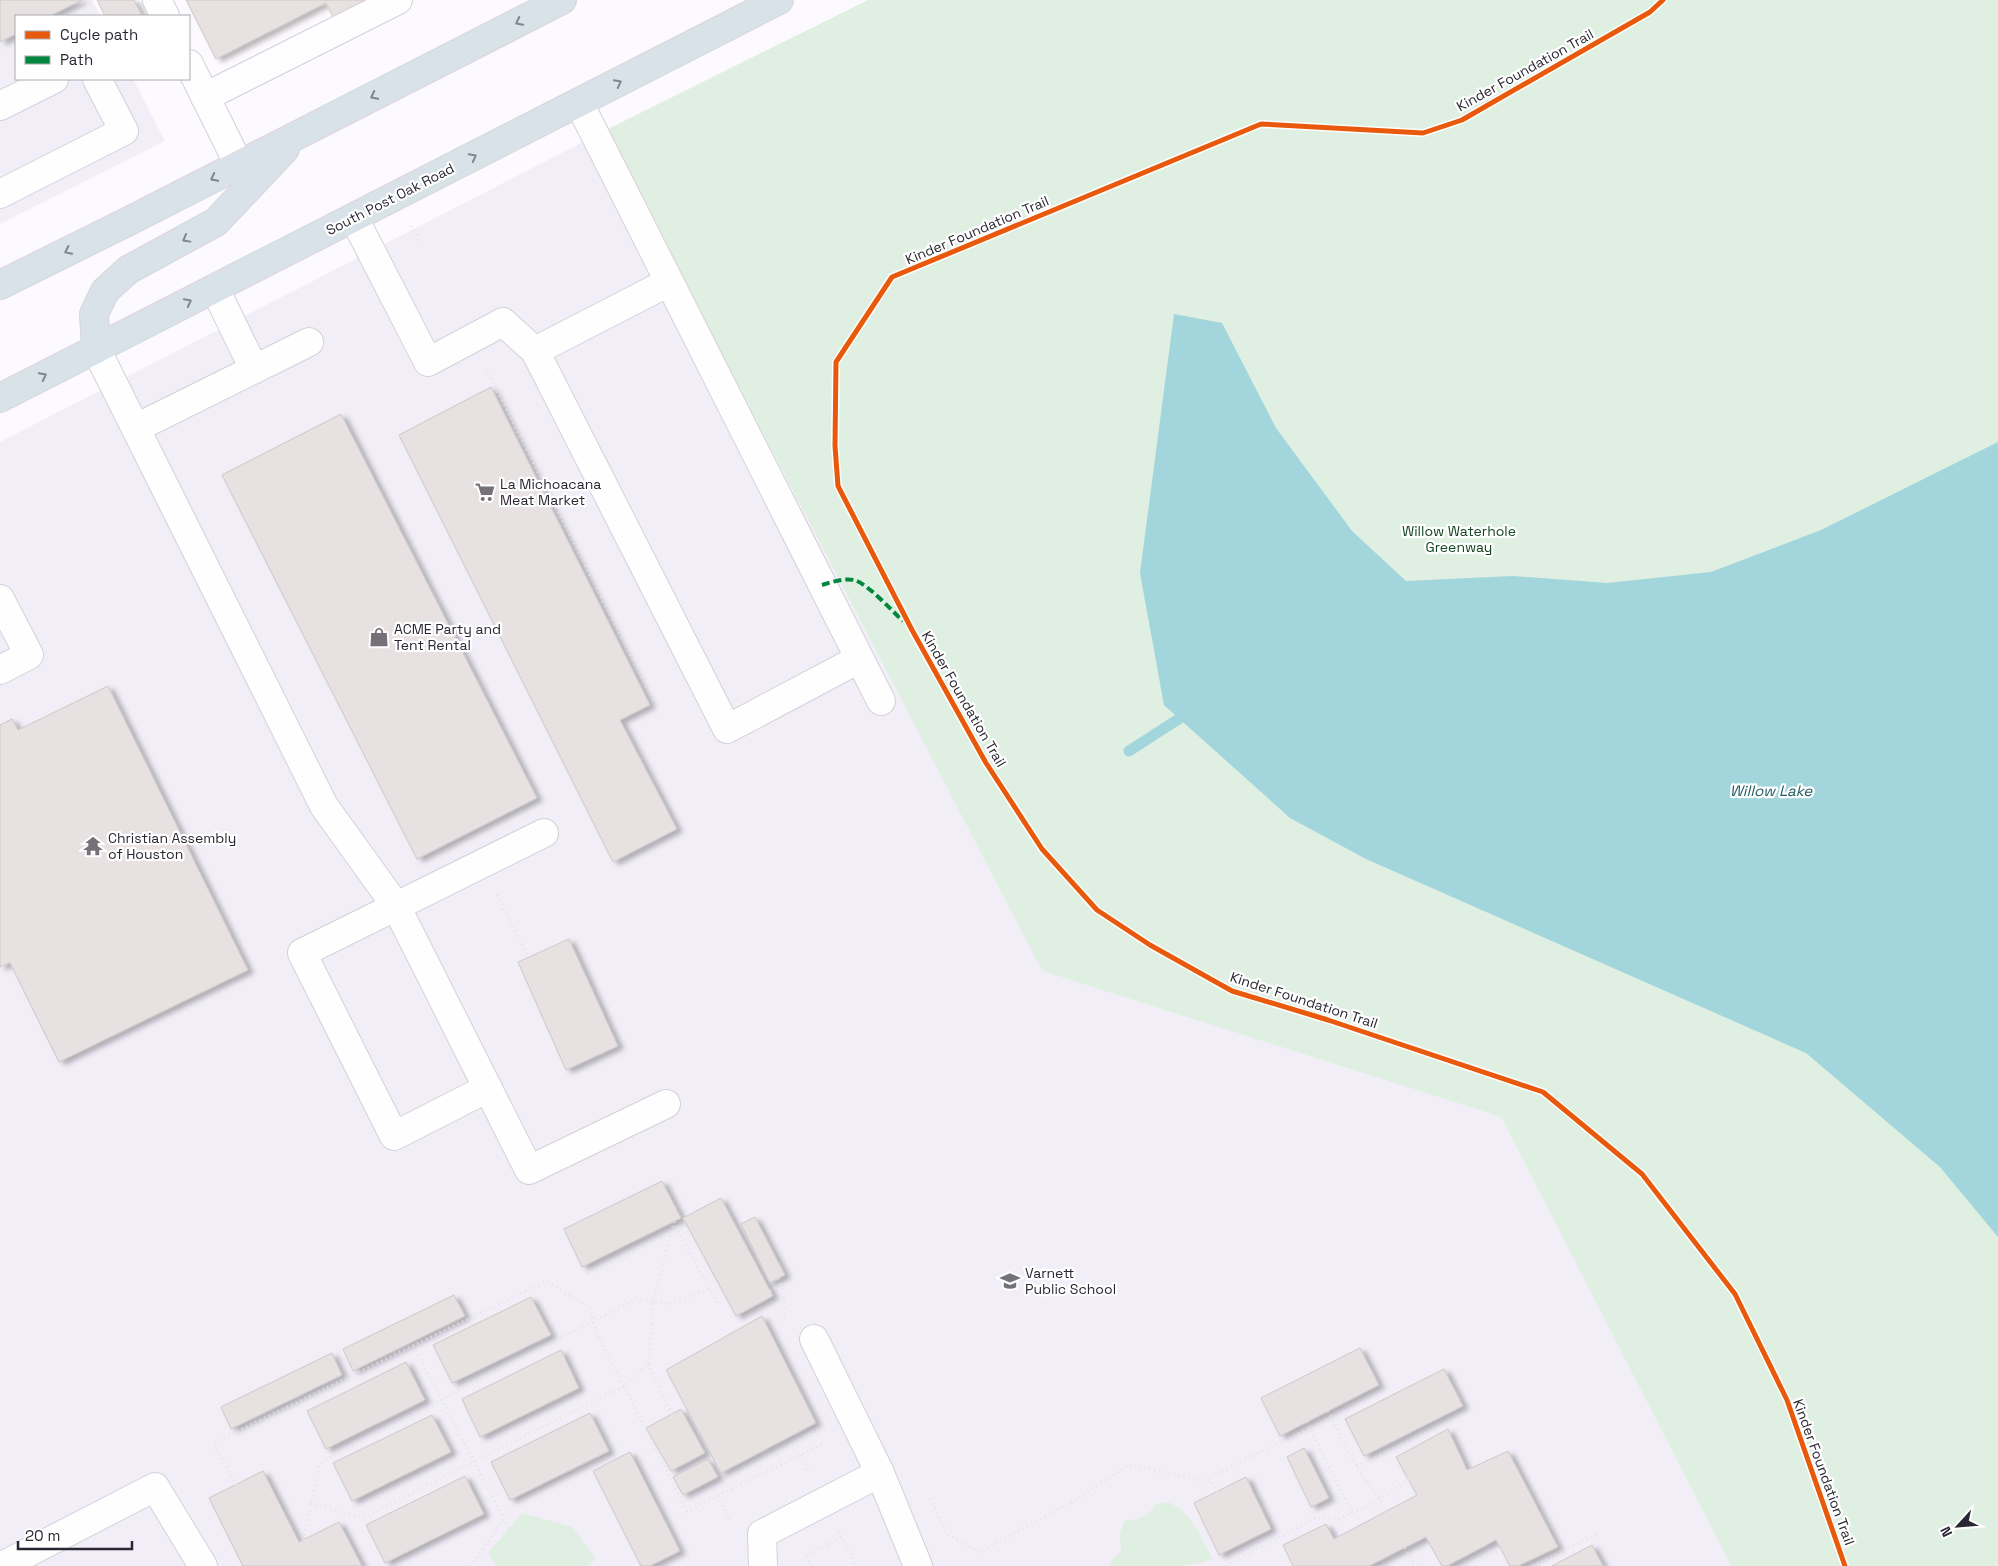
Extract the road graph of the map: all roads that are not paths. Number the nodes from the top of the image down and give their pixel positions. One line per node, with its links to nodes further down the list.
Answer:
1 (157, 0): 5 (lane)
2 (398, 0): 9 (lane)
3 (562, 0): 12 (highway, one-way to 12)
4 (780, 0): 10 (highway, South Post Oak Road, one-way to 4)
5 (164, 15)
6 (190, 66): 9 (lane)
7 (52, 80): 11 (lane)
8 (98, 80): 14 (lane)
9 (205, 97): 13 (lane)
10 (579, 103): 15 (highway, South Post Oak Road, one-way to 10); 16 (lane)
11 (0, 106)
12 (298, 135): 13 (highway); 20 (highway, one-way to 20)
13 (239, 165): 17 (highway, one-way to 17)
14 (0, 194)
15 (354, 218): 18 (highway, South Post Oak Road); 21 (lane)
16 (669, 282): 21 (lane); 26 (lane)
17 (0, 285)
18 (215, 289): 20 (highway, South Post Oak Road, one-way to 18); 22 (lane)
19 (308, 342): 22 (lane)
20 (96, 349): 23 (highway, South Post Oak Road, one-way to 20); 24 (lane)
21 (535, 351): 26 (lane)
22 (254, 369): 24 (lane)
23 (0, 398)
24 (136, 428): 30 (lane)
25 (0, 599): 27 (lane)
26 (860, 658): 28 (lane)
27 (0, 670)
28 (881, 701)
29 (544, 833): 30 (lane)
30 (396, 906): 31 (lane); 31 (lane)
31 (488, 1088): 32 (lane)
32 (666, 1104)
33 (814, 1339): 34 (lane)
34 (880, 1473): 37 (lane); 38 (lane)
35 (2, 1566): 36 (lane)
36 (203, 1566)
37 (763, 1566)
38 (918, 1566)

